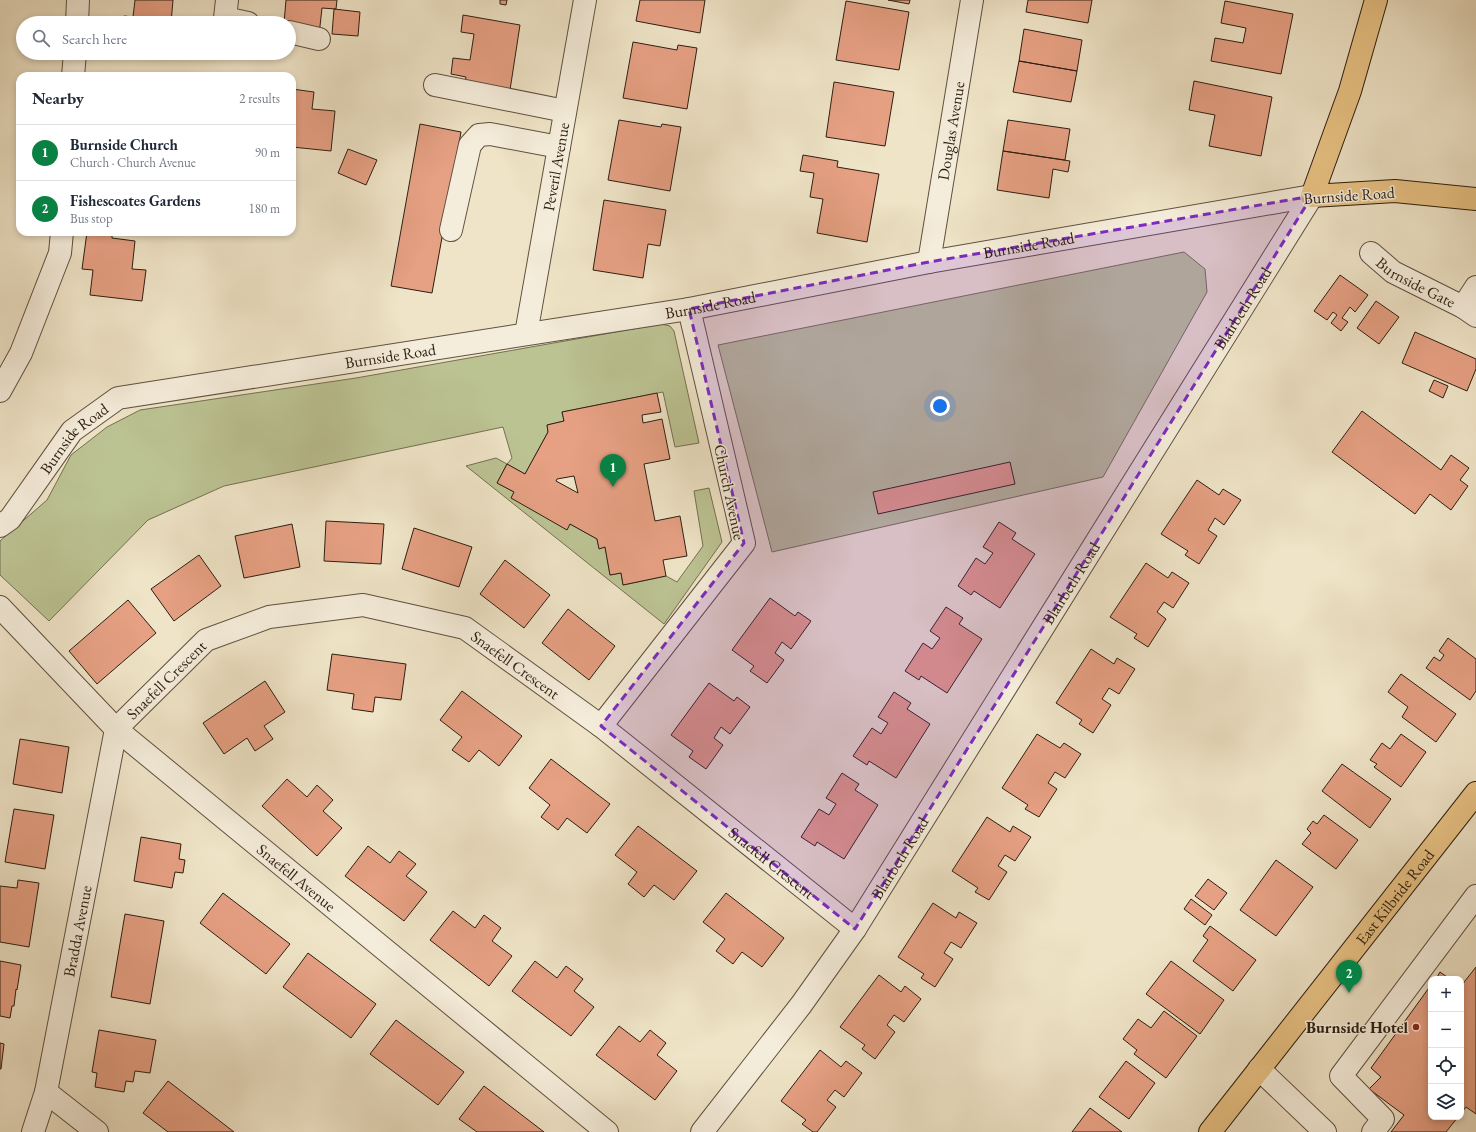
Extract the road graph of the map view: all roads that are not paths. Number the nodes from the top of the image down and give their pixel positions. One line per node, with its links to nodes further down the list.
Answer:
1 (78, 0): 6 (street)
2 (227, 0): 7 (street)
3 (584, 0): 13 (street, Peveril Avenue)
4 (972, 0): 20 (street, Douglas Avenue)
5 (1376, 0): 15 (main road, Blairbeth Road)
6 (77, 16)
7 (225, 16)
8 (296, 34): 9 (street)
9 (319, 39)
10 (74, 60): 11 (street)
11 (73, 72)
12 (435, 85): 13 (street)
13 (565, 111): 14 (street, Peveril Avenue)
14 (559, 147): 17 (street); 24 (street, Peveril Avenue)
15 (1312, 196): 16 (main road, Burnside Road); 20 (street, Burnside Road); 32 (street, Blairbeth Road)
16 (1476, 199)
17 (451, 230)
18 (62, 236): 25 (street)
19 (1371, 253): 23 (street, Burnside Gate)
20 (929, 262): 22 (street, Burnside Road)
21 (1476, 286): 23 (street, Burnside Gate)
22 (689, 309): 24 (street, Burnside Road); 28 (street, Church Avenue)
23 (1470, 312)
24 (526, 334): 26 (street, Burnside Road)
25 (0, 391)
26 (0, 526)
27 (0, 607): 29 (street, Snaefell Avenue)
28 (601, 726): 29 (street, Snaefell Crescent); 32 (street, Snaefell Crescent)
29 (116, 729): 34 (street, Bradda Avenue); 37 (street, Snaefell Avenue)
30 (1475, 797): 33 (main road, East Kilbride Road)
31 (1476, 896): 41 (street)
32 (855, 929): 38 (street, Blairbeth Road)
33 (1259, 1069): 39 (main road, East Kilbride Road); 40 (street)
34 (46, 1092): 35 (street, Bradda Avenue); 36 (street)
35 (33, 1132)
36 (97, 1132)
37 (607, 1132)
38 (702, 1132)
39 (1210, 1132)
40 (1326, 1132)
41 (1372, 1132)

